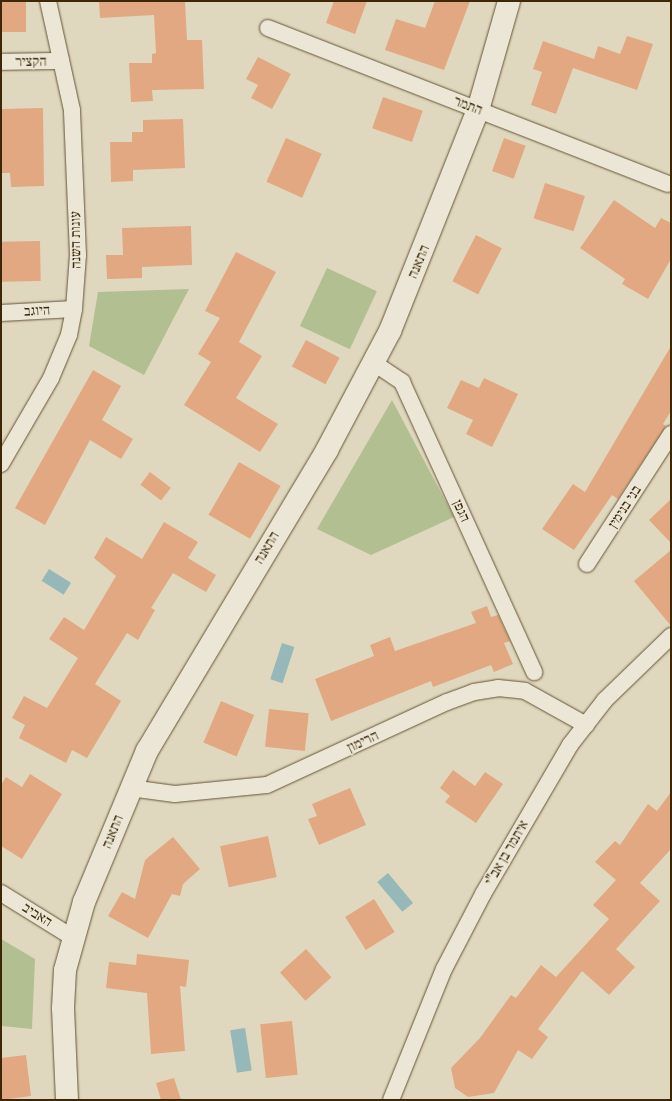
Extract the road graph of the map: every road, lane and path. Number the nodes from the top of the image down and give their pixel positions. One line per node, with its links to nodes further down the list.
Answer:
1 (48, 1): 4 (street, עונות השנה)
2 (509, 1): 6 (street, התאנה)
3 (268, 28): 6 (street, התמר)
4 (61, 61): 5 (street, הקציר); 8 (street, עונות השנה)
5 (1, 62)
6 (478, 110): 7 (street, התמר); 10 (street, התאנה)
7 (668, 184)
8 (74, 309): 9 (street, היוגב); 13 (street, עונות השנה)
9 (1, 313)
10 (374, 362): 16 (street, הגפן); 18 (street, התאנה)
11 (671, 434): 12 (street, בני בנימין)
12 (667, 454): 14 (street, בני בנימין)
13 (1, 464)
14 (587, 564)
15 (671, 636): 17 (street, איתמר בן אב"י)
16 (534, 672)
17 (586, 725): 18 (street, הרימון); 22 (street, איתמר בן אב"י)
18 (130, 788): 20 (street, התאנה)
19 (1, 893): 20 (street, האביב)
20 (72, 937): 21 (street, התאנה)
21 (67, 1100)
22 (391, 1100)

